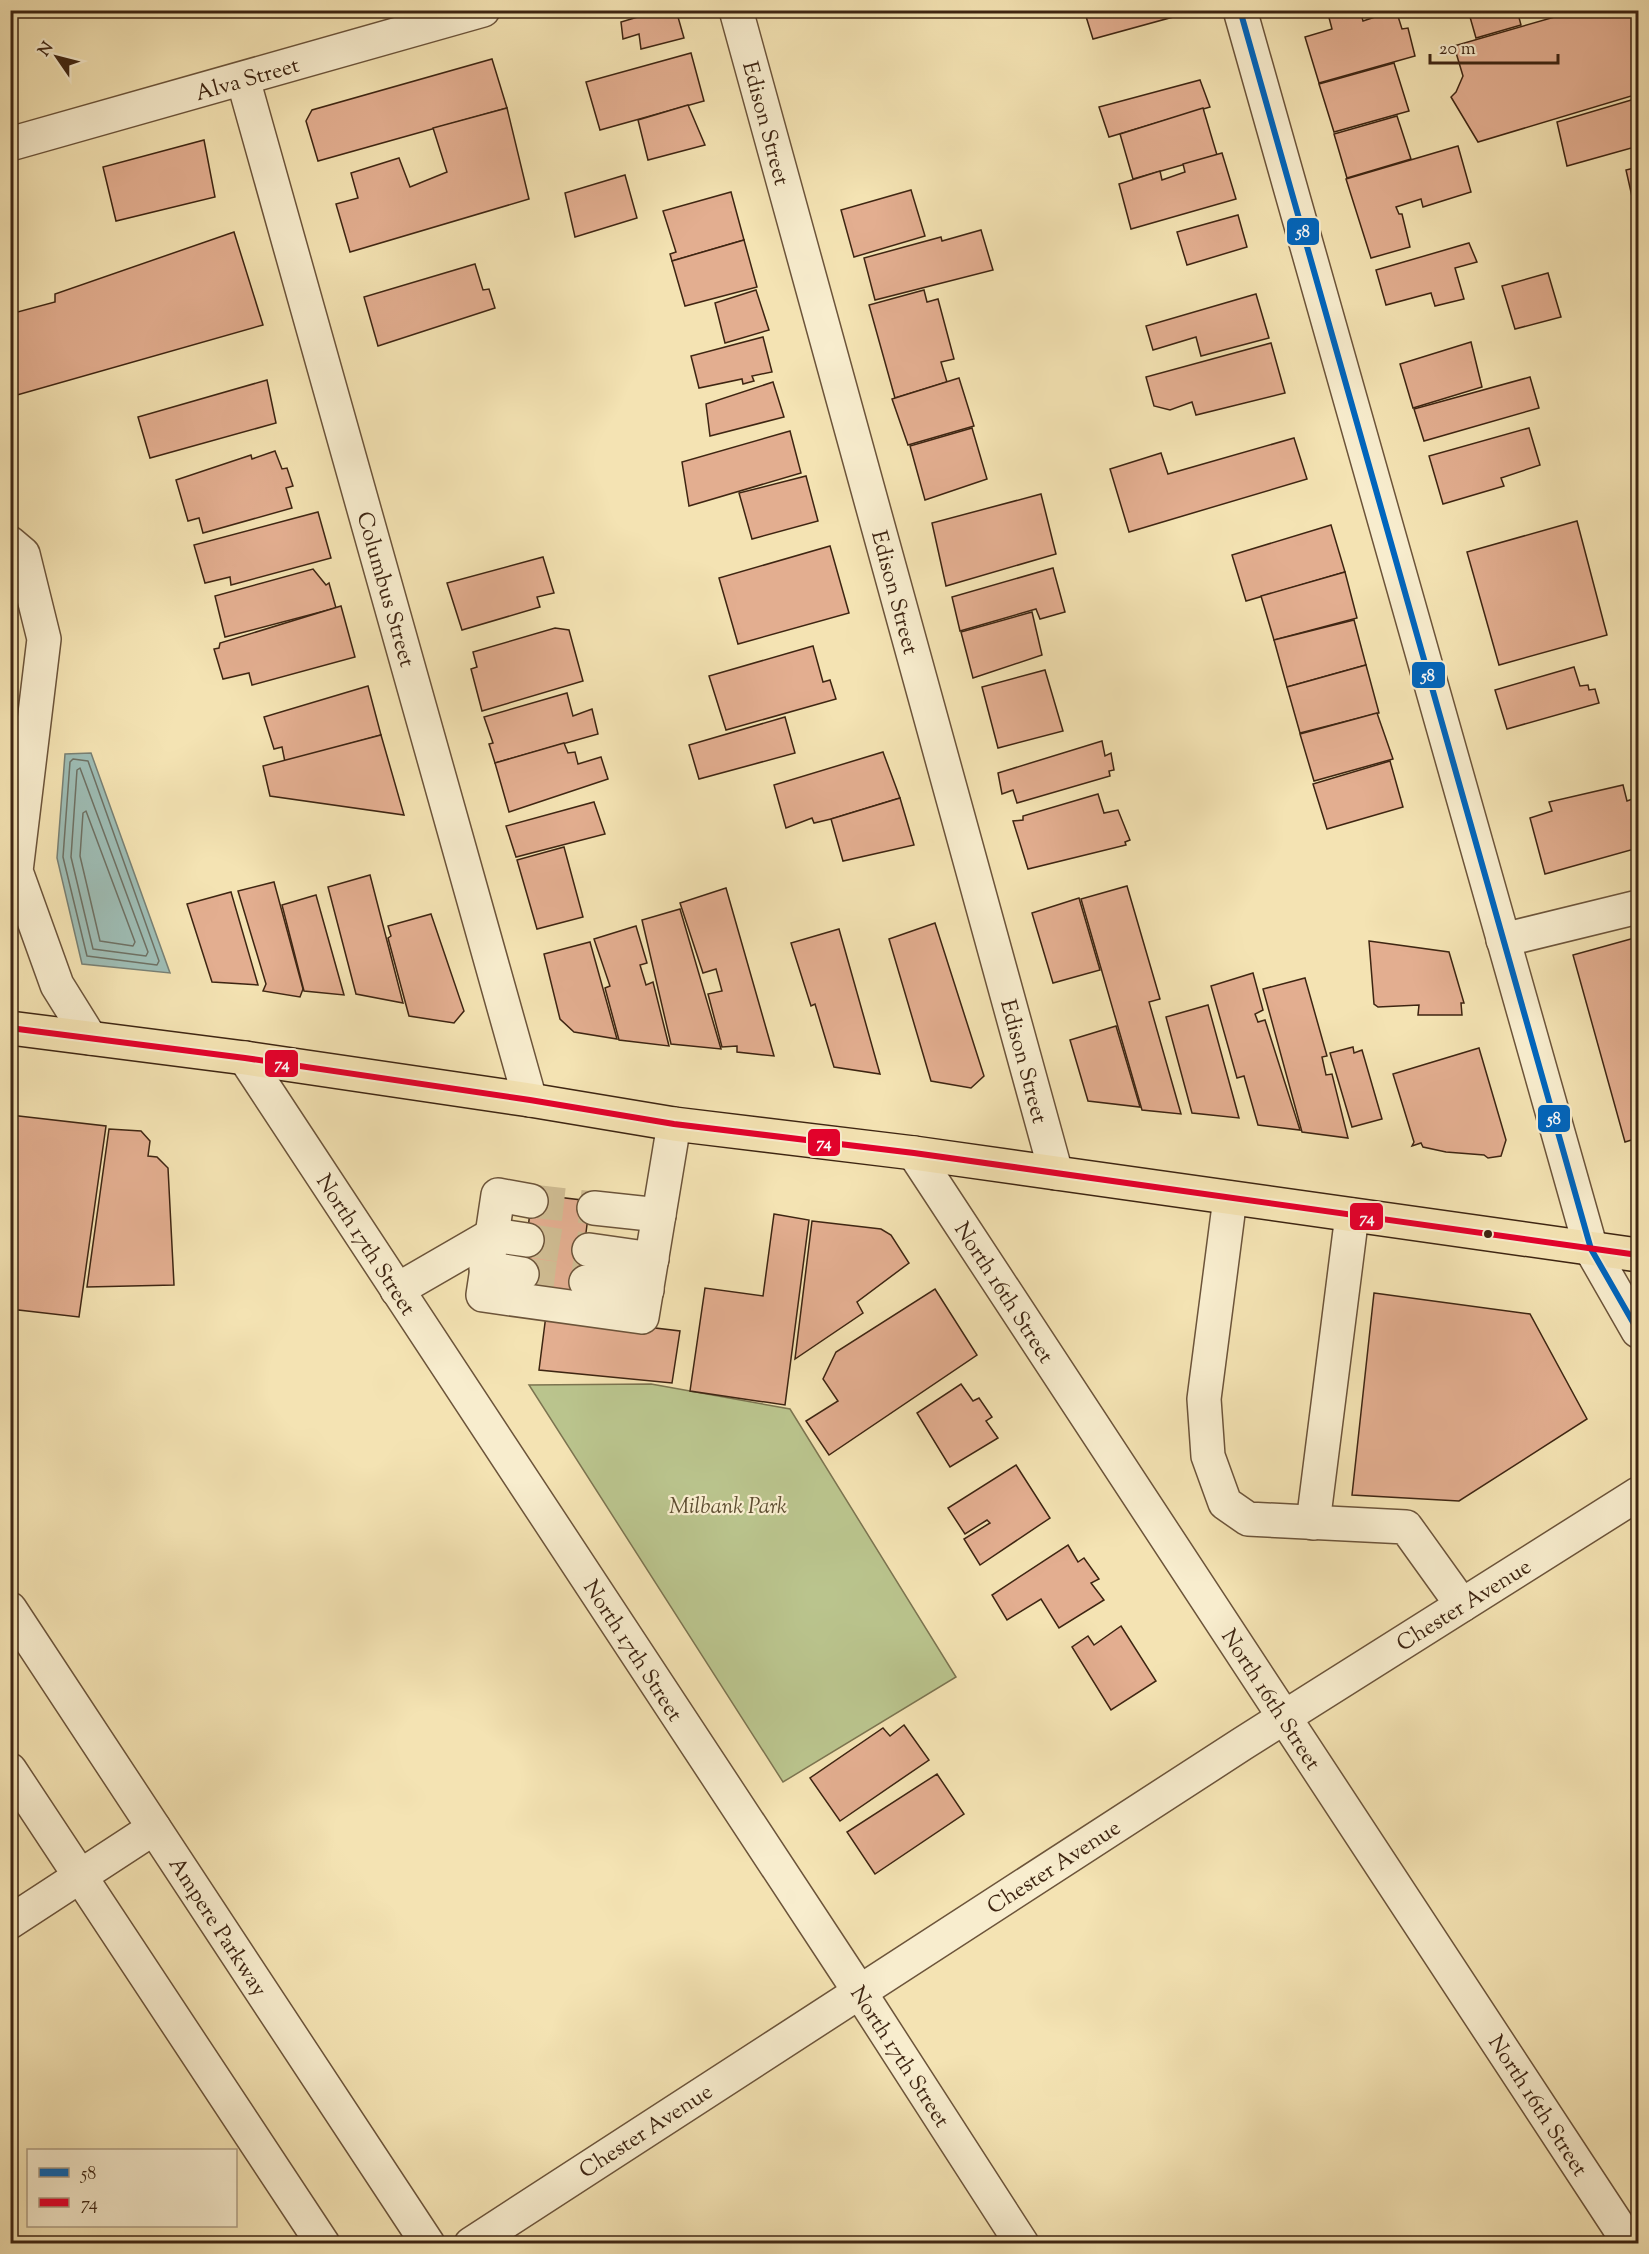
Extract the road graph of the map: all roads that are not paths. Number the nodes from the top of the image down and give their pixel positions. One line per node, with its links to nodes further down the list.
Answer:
1 (483, 10): 4 (street, Alva Street)
2 (736, 10): 17 (street, Edison Street)
3 (1240, 10): 10 (street)
4 (243, 79): 5 (street, Alva Street); 14 (street, Columbus Street)
5 (10, 144)
6 (10, 543): 7 (street)
7 (25, 678): 9 (street)
8 (1638, 907): 10 (street)
9 (25, 937): 12 (street)
10 (1503, 939): 25 (street)
11 (10, 1028): 12 (main road)
12 (90, 1038): 13 (main road)
13 (245, 1058): 14 (main road); 32 (street, North 17th Street)
14 (530, 1100): 15 (main road)
15 (674, 1124): 16 (main road); 21 (street)
16 (914, 1153): 17 (main road); 39 (street, North 16th Street)
17 (1056, 1173): 18 (main road)
18 (1230, 1198): 22 (main road); 36 (street)
19 (531, 1201): 23 (street)
20 (594, 1208): 21 (street)
21 (659, 1215): 28 (street)
22 (1352, 1215): 25 (main road); 36 (street)
23 (492, 1235): 24 (street); 29 (street); 32 (street)
24 (527, 1240)
25 (1591, 1249): 27 (main road); 34 (street)
26 (589, 1250): 28 (street)
27 (1638, 1254)
28 (652, 1259): 33 (street)
29 (486, 1268): 30 (street); 33 (street)
30 (522, 1274)
31 (586, 1282): 33 (street)
32 (397, 1290): 44 (street, North 17th Street)
33 (647, 1290)
34 (1638, 1331)
35 (1638, 1494): 37 (street, Chester Avenue)
36 (1312, 1523): 37 (street)
37 (1462, 1605): 39 (street, Chester Avenue)
38 (10, 1610): 41 (street, Ampere Parkway)
39 (1284, 1717): 44 (street, Chester Avenue); 49 (street, North 16th Street)
40 (10, 1770): 42 (street)
41 (154, 1828): 42 (street); 46 (street, Ampere Parkway)
42 (81, 1876): 43 (street); 45 (street)
43 (10, 1922)
44 (859, 1991): 47 (street, Chester Avenue); 48 (street, North 17th Street)
45 (323, 2244)
46 (428, 2244)
47 (471, 2244)
48 (1022, 2244)
49 (1630, 2244)

